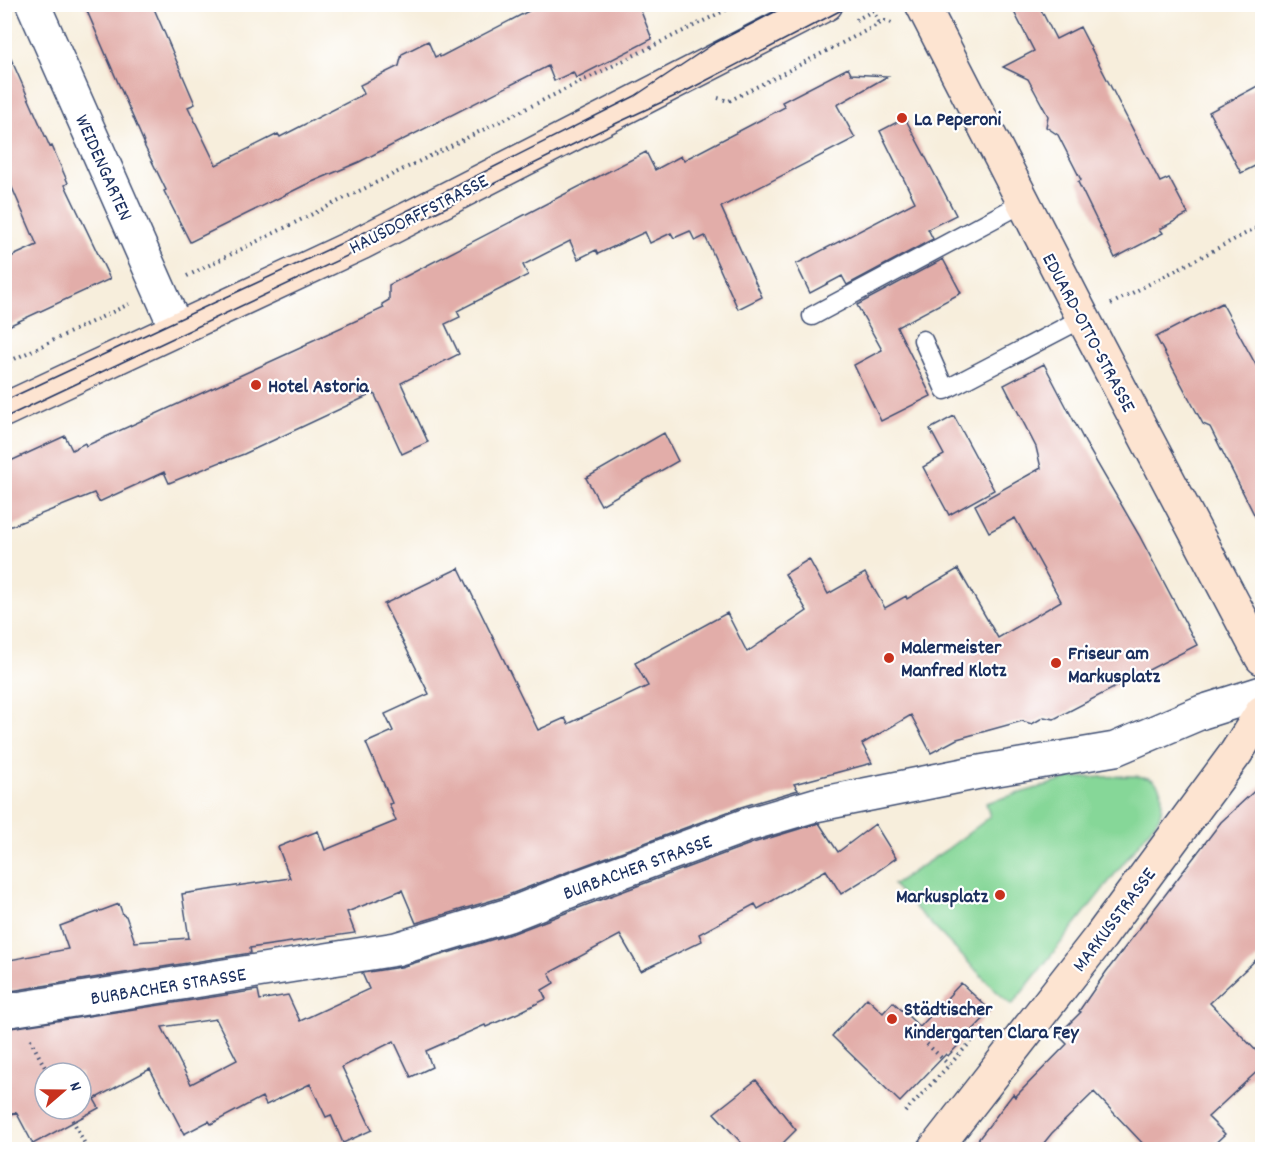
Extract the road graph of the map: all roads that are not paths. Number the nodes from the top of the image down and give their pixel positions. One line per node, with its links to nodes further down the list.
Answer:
1 (33, 4): 7 (street, WEIDENGARTEN)
2 (826, 4): 7 (street, HAUSDORFFSTRASSE)
3 (922, 4): 4 (street, EDUARD-OTTO-STRASSE)
4 (1023, 203): 5 (lane); 6 (street, EDUARD-OTTO-STRASSE)
5 (812, 316)
6 (1083, 318): 8 (lane); 10 (street, EDUARD-OTTO-STRASSE)
7 (177, 330): 9 (street, HAUSDORFFSTRASSE)
8 (923, 340)
9 (4, 410)
10 (1263, 658)
11 (1263, 693): 13 (street, BURBACHER STRASSE)
12 (1263, 712): 14 (street, MARKUSSTRASSE)
13 (4, 1011)
14 (934, 1149)

